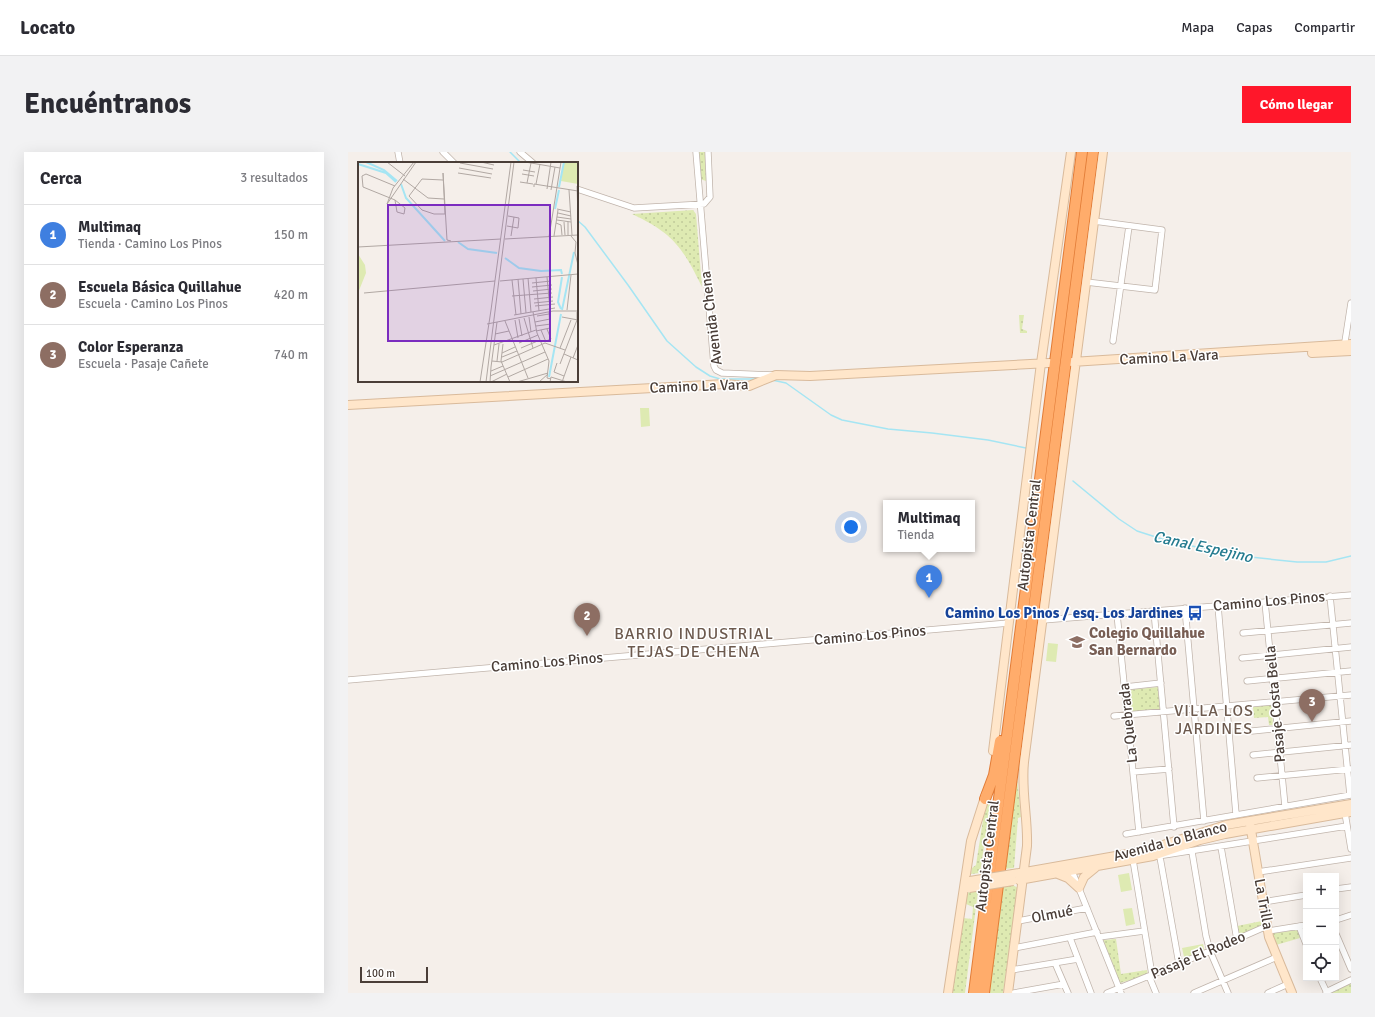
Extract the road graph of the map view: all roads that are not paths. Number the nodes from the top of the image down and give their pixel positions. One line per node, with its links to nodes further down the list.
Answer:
1 (398, 152): 10 (street)
2 (443, 152): 11 (street)
3 (520, 152): 12 (street)
4 (696, 152): 14 (street, Avenida Chena)
5 (708, 152): 13 (street)
6 (1071, 152): 27 (street)
7 (1082, 152): 47 (highway, Autopista Central)
8 (1093, 152): 138 (highway, Autopista Central)
9 (1103, 152): 17 (street)
10 (400, 162)
11 (453, 162)
12 (532, 162)
13 (709, 182): 14 (street); 16 (street)
14 (698, 183): 16 (street, Avenida Chena)
15 (578, 189): 16 (street)
16 (700, 205): 28 (street, Avenida Chena)
17 (1094, 221): 18 (street); 19 (street)
18 (1129, 226): 20 (street); 20 (street)
19 (1086, 282): 20 (street); 23 (street)
20 (1120, 286): 22 (street)
21 (1351, 303): 24 (street)
22 (1113, 341)
23 (1078, 346): 25 (street); 26 (street)
24 (1347, 348): 25 (street, Camino La Vara)
25 (1092, 361): 26 (street, Camino La Vara)
26 (1074, 362): 37 (street)
27 (1045, 363): 28 (street, Camino La Vara); 38 (street)
28 (773, 376): 29 (street, Camino La Vara)
29 (348, 405)
30 (1351, 595): 31 (street, Camino Los Pinos)
31 (1330, 596): 32 (street, Camino Los Pinos); 40 (street)
32 (1265, 602): 33 (street, Camino Los Pinos); 41 (street, Pasaje Costa Bella)
33 (1218, 606): 34 (street, Camino Los Pinos); 58 (street)
34 (1185, 608): 35 (street, Camino Los Pinos); 59 (street)
35 (1154, 611): 36 (street, Camino Los Pinos); 53 (street)
36 (1118, 614): 37 (street, Camino Los Pinos); 54 (street, La Quebrada)
37 (1043, 620): 100 (street)
38 (1009, 623): 51 (street, Camino Los Pinos); 76 (street)
39 (1351, 623): 40 (street)
40 (1333, 625): 41 (street); 44 (street)
41 (1268, 631): 42 (street); 45 (street, Pasaje Costa Bella)
42 (1243, 633)
43 (1351, 647): 44 (street)
44 (1336, 649): 45 (street); 49 (street)
45 (1270, 655): 46 (street); 50 (street, Pasaje Costa Bella)
46 (1242, 658)
47 (1016, 669): 76 (highway); 137 (highway, Autopista Central)
48 (1351, 671): 49 (street)
49 (1338, 672): 50 (street); 56 (street)
50 (1273, 678): 52 (street); 57 (street, Pasaje Costa Bella)
51 (348, 680)
52 (1247, 681)
53 (1161, 684): 54 (street); 60 (street)
54 (1125, 687): 61 (street, La Quebrada)
55 (1351, 695): 56 (street)
56 (1340, 696): 57 (street); 64 (street)
57 (1275, 703): 58 (street); 65 (street, Pasaje Costa Bella)
58 (1226, 707): 59 (street); 81 (street)
59 (1194, 709): 60 (street); 82 (street)
60 (1163, 712): 61 (street); 70 (street)
61 (1127, 715): 62 (street); 72 (street, La Quebrada)
62 (1114, 716)
63 (1351, 721): 64 (street)
64 (1343, 722): 65 (street); 67 (street)
65 (1278, 729): 66 (street); 68 (street, Pasaje Costa Bella)
66 (1252, 731)
67 (1348, 746): 68 (street); 71 (street)
68 (1280, 752): 69 (street); 73 (street, Pasaje Costa Bella)
69 (1253, 755)
70 (1169, 768): 72 (street); 85 (street)
71 (1349, 769): 73 (street); 75 (street)
72 (1133, 772): 86 (street, La Quebrada)
73 (1282, 776): 74 (street); 78 (street, Pasaje Costa Bella)
74 (1256, 778)
75 (1350, 795): 78 (street, Avenida Lo Blanco)
76 (985, 799): 101 (street)
77 (1351, 804): 83 (street, Avenida Lo Blanco)
78 (1285, 806): 79 (street, Avenida Lo Blanco)
79 (1248, 812): 81 (street, Avenida Lo Blanco); 83 (street, La Trilla)
80 (1348, 813): 83 (street, Avenida Lo Blanco); 84 (street)
81 (1236, 814): 82 (street, Avenida Lo Blanco)
82 (1204, 822): 85 (street, Avenida Lo Blanco)
83 (1251, 825): 88 (street, La Trilla); 92 (street, Avenida Lo Blanco); 95 (street, Avenida Lo Blanco)
84 (1347, 826): 88 (street, Avenida Lo Blanco); 90 (street)
85 (1174, 827): 86 (street, Avenida Lo Blanco)
86 (1139, 832): 87 (street, Avenida Lo Blanco)
87 (1126, 834)
88 (1253, 841): 89 (street, Avenida Lo Blanco); 98 (street, La Trilla)
89 (1221, 847): 91 (street, Avenida Lo Blanco); 118 (street)
90 (1351, 849)
91 (1192, 852): 92 (street, Avenida Lo Blanco); 121 (street)
92 (1156, 856): 94 (street, Avenida Lo Blanco); 125 (street)
93 (1351, 858): 98 (street)
94 (1133, 860): 96 (street, Avenida Lo Blanco); 114 (street)
95 (1065, 865): 97 (street); 100 (street, Avenida Lo Blanco)
96 (1098, 866): 97 (street, Avenida Lo Blanco); 103 (street)
97 (1072, 871): 99 (street, Avenida Lo Blanco); 103 (street)
98 (1258, 872): 106 (street, La Trilla)
99 (1055, 874): 100 (street, Avenida Lo Blanco); 103 (street)
100 (1024, 876): 101 (street, Avenida Lo Blanco, bridge); 110 (street)
101 (967, 885): 136 (street)
102 (1351, 887): 104 (street)
103 (1079, 888): 107 (street)
104 (1339, 889)
105 (1303, 895): 106 (street)
106 (1263, 902): 113 (street, La Trilla)
107 (1087, 908): 110 (street, Olmué); 115 (street)
108 (1351, 915): 109 (street)
109 (1339, 919)
110 (1018, 921): 120 (street)
111 (1303, 925): 112 (street, Pasaje El Rodeo)
112 (1299, 926): 113 (street, Pasaje El Rodeo); 116 (street)
113 (1268, 929): 118 (street, Pasaje El Rodeo); 122 (street, La Trilla)
114 (1144, 932): 115 (street); 128 (street)
115 (1098, 935): 117 (street); 134 (street)
116 (1303, 936)
117 (1070, 938): 120 (street); 123 (street)
118 (1237, 940): 121 (street, Pasaje El Rodeo)
119 (1339, 941): 126 (street)
120 (1014, 948): 127 (street)
121 (1210, 952): 125 (street, Pasaje El Rodeo); 129 (street)
122 (1277, 957): 129 (street); 133 (street, La Trilla)
123 (1078, 959): 124 (street); 142 (street)
124 (1055, 963): 127 (street); 132 (street)
125 (1179, 964): 128 (street, Pasaje El Rodeo)
126 (1351, 969)
127 (1011, 970): 139 (street)
128 (1151, 976): 134 (street, Pasaje El Rodeo); 144 (street)
129 (1223, 980): 145 (street); 146 (street)
130 (1351, 980): 135 (street)
131 (1322, 981): 135 (street)
132 (1064, 984): 140 (street); 141 (street)
133 (1288, 984): 147 (street); 148 (street, La Trilla)
134 (1120, 990): 143 (street, Pasaje El Rodeo)
135 (1327, 992)
136 (948, 993)
137 (974, 993)
138 (984, 993)
139 (1008, 993)
140 (1014, 993)
141 (1068, 993)
142 (1091, 993)
143 (1107, 993)
144 (1156, 993)
145 (1194, 993)
146 (1228, 993)
147 (1268, 993)
148 (1292, 993)

